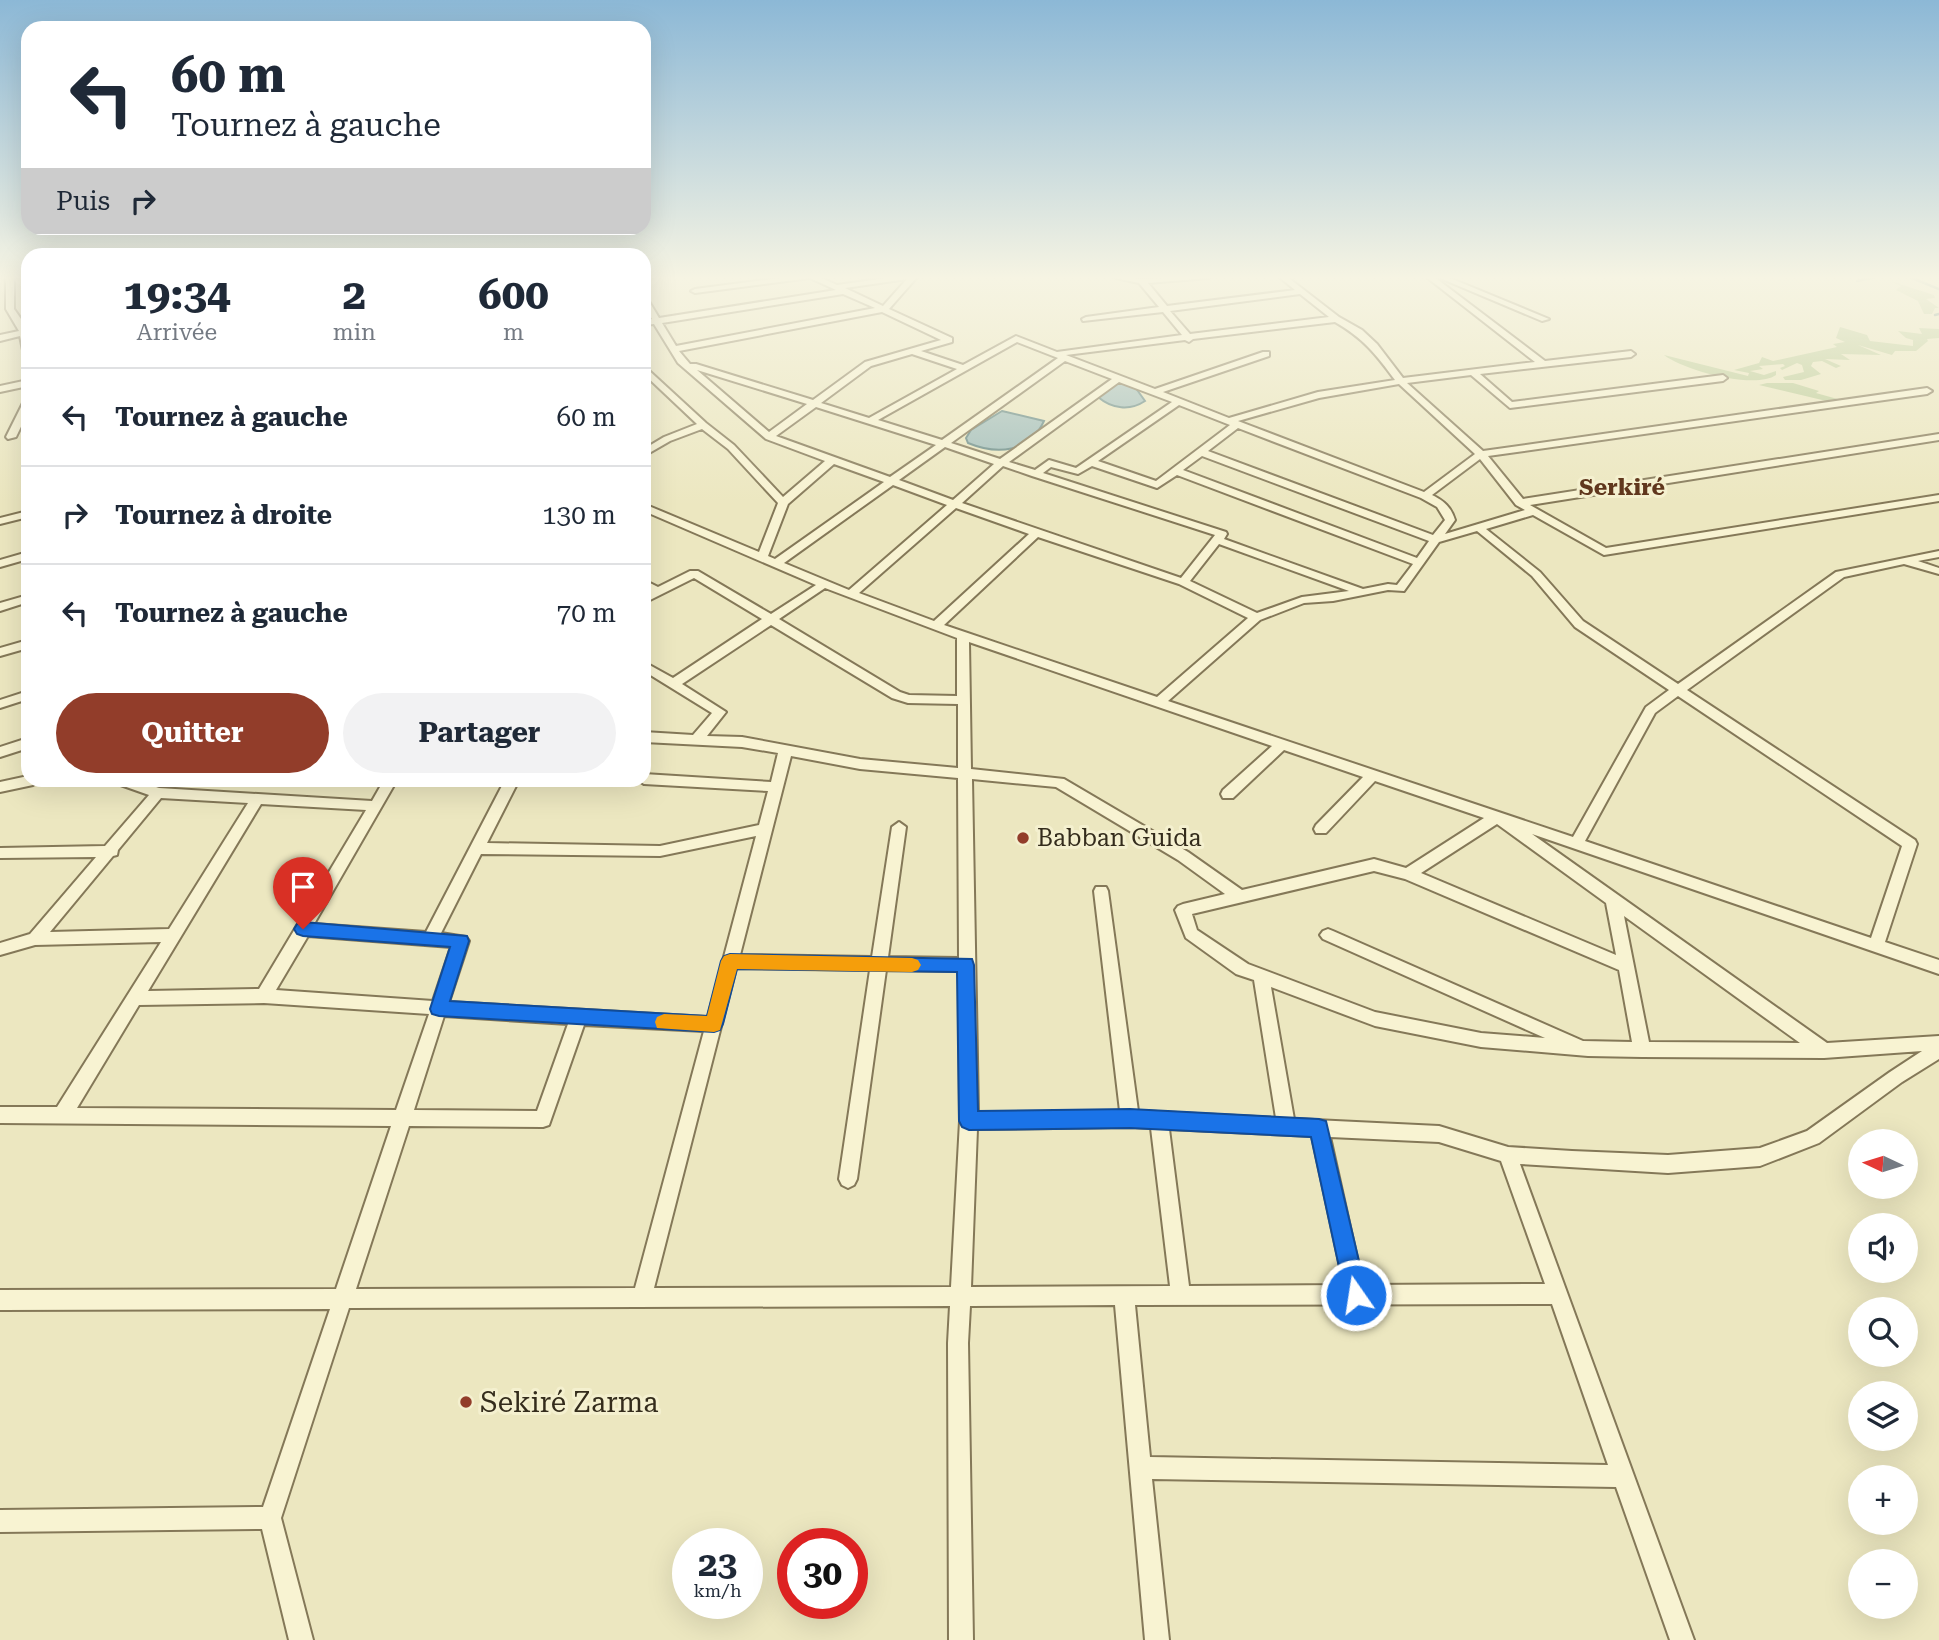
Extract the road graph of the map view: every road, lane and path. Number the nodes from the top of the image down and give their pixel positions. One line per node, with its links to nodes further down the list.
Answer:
1 (677, 353): 12 (street)
2 (907, 353): 25 (street)
3 (917, 353): 14 (street)
4 (992, 353): 14 (street)
5 (1053, 353): 11 (street)
6 (1080, 353): 11 (street)
7 (1379, 353): 19 (street)
8 (1528, 353): 13 (street)
9 (1266, 354): 23 (street)
10 (1631, 354): 13 (street)
11 (1060, 355): 17 (street); 33 (street)
12 (685, 364): 25 (street); 31 (street)
13 (1544, 365): 15 (street)
14 (964, 368): 27 (street)
15 (1474, 373): 18 (street); 19 (street)
16 (651, 376): 29 (street)
17 (1119, 378): 23 (street); 39 (street)
18 (1723, 378)
19 (1401, 382): 28 (street); 36 (street)
20 (21, 384): 21 (street)
21 (0, 389)
22 (1927, 391): 36 (street)
23 (1154, 392): 24 (street)
24 (1178, 401): 28 (street); 38 (street)
25 (815, 405): 27 (street); 31 (street)
26 (21, 412): 30 (street)
27 (870, 421): 33 (street)
28 (1232, 422): 35 (street); 43 (street)
29 (703, 425): 34 (street); 45 (street)
30 (11, 437)
31 (769, 437): 37 (street)
32 (1939, 438): 46 (street)
33 (944, 444): 39 (street); 42 (street)
34 (651, 449)
35 (1201, 452): 40 (street); 55 (street)
36 (1481, 454): 43 (street); 46 (street)
37 (832, 460): 42 (street); 45 (street)
38 (1091, 462): 40 (street); 41 (street)
39 (1001, 463): 41 (street); 47 (street)
40 (1176, 471): 61 (street)
41 (1036, 474): 54 (street)
42 (891, 481): 47 (street); 60 (street)
43 (1425, 496): 55 (street)
44 (1939, 498): 49 (street)
45 (783, 503): 57 (street)
46 (1520, 503): 49 (street)
47 (955, 504): 53 (street); 69 (street)
48 (651, 510): 57 (street)
49 (1534, 511): 52 (street)
50 (21, 516): 51 (street)
51 (0, 521)
52 (1479, 528): 55 (street); 81 (street)
53 (1036, 533): 64 (street); 75 (street)
54 (1217, 540): 64 (street); 68 (street)
55 (1436, 540): 61 (street)
56 (1939, 554): 59 (street)
57 (763, 556): 60 (street)
58 (21, 557): 62 (street)
59 (1904, 561): 63 (street); 81 (street)
60 (778, 562): 65 (street)
61 (1420, 563): 68 (street)
62 (0, 564)
63 (1939, 571)
64 (1183, 582): 73 (street)
65 (824, 584): 69 (street); 74 (street)
66 (651, 588): 67 (street)
67 (658, 592): 70 (street); 74 (street)
68 (1363, 593): 73 (street)
69 (851, 594): 75 (street)
70 (651, 596)
71 (21, 600): 72 (street)
72 (0, 607)
73 (1256, 617): 84 (street)
74 (772, 618): 80 (street); 83 (street)
75 (935, 626): 76 (street)
76 (963, 636): 83 (street); 84 (street)
77 (21, 646): 78 (street)
78 (0, 652)
79 (651, 671): 80 (street)
80 (673, 684): 87 (street)
81 (1679, 689): 109 (street); 122 (street)
82 (21, 697): 85 (street)
83 (963, 700): 92 (street)
84 (1160, 701): 88 (street)
85 (0, 704)
86 (651, 737): 87 (street)
87 (696, 740): 90 (street)
88 (1283, 743): 93 (street); 102 (street)
89 (21, 745): 91 (street)
90 (786, 748): 92 (street); 96 (street)
91 (0, 751)
92 (962, 773): 115 (street); 126 (street)
93 (1374, 774): 105 (street); 108 (street)
94 (651, 779): 96 (street)
95 (21, 783): 100 (street)
96 (776, 786): 107 (street)
97 (140, 787): 101 (street)
98 (387, 787): 104 (street)
99 (508, 787): 110 (street)
100 (0, 788)
101 (158, 793): 103 (street); 111 (street)
102 (1228, 794)
103 (257, 800): 104 (street); 118 (street)
104 (376, 806): 117 (street)
105 (1497, 817): 109 (street); 113 (street); 116 (street)
106 (899, 827): 125 (street)
107 (765, 829): 110 (street); 124 (street)
108 (1321, 829)
109 (1576, 844): 122 (street)
110 (477, 848): 121 (street)
111 (112, 851): 112 (street); 120 (street)
112 (0, 853)
113 (1408, 874): 115 (street); 127 (street)
114 (1101, 891): 143 (street)
115 (1240, 897): 129 (street)
116 (1613, 900): 127 (street); 138 (street)
117 (303, 929): 121 (street); 130 (street)
118 (174, 935): 120 (street); 131 (street)
119 (1328, 935): 136 (street)
120 (35, 939): 123 (street)
121 (430, 939): 132 (street)
122 (1876, 947): 128 (street)
123 (0, 949)
124 (730, 961): 125 (street); 134 (street)
125 (879, 965): 126 (street); 149 (street)
126 (965, 965): 145 (street)
127 (1626, 966): 137 (street)
128 (1939, 967)
129 (1261, 976): 136 (street); 146 (street)
130 (264, 996): 131 (street); 132 (street)
131 (135, 998): 140 (street)
132 (439, 1009): 133 (street); 142 (street)
133 (578, 1018): 134 (street); 142 (street)
134 (714, 1024): 154 (street)
135 (1939, 1043): 138 (street)
136 (1588, 1049): 137 (street)
137 (1642, 1049): 138 (street)
138 (1824, 1051)
139 (1939, 1051): 148 (street)
140 (63, 1114): 141 (street); 142 (street)
141 (0, 1115)
142 (403, 1119): 156 (street)
143 (1130, 1119): 144 (street); 145 (street)
144 (1159, 1120): 146 (street); 153 (street)
145 (969, 1121): 155 (street)
146 (1286, 1126): 147 (street)
147 (1319, 1128): 148 (street); 151 (street)
148 (1508, 1155): 150 (street)
149 (848, 1179)
150 (1558, 1294): 151 (street); 159 (street)
151 (1356, 1295): 153 (street)
152 (1124, 1296): 153 (street); 155 (street); 158 (street)
153 (1181, 1296)
154 (642, 1297): 155 (street); 156 (street)
155 (960, 1297): 163 (street)
156 (344, 1298): 157 (street); 160 (street)
157 (0, 1300)
158 (1142, 1468): 159 (street); 164 (street)
159 (1624, 1476): 165 (street)
160 (270, 1518): 161 (street); 162 (street)
161 (0, 1521)
162 (302, 1640)
163 (961, 1640)
164 (1157, 1640)
165 (1682, 1640)

